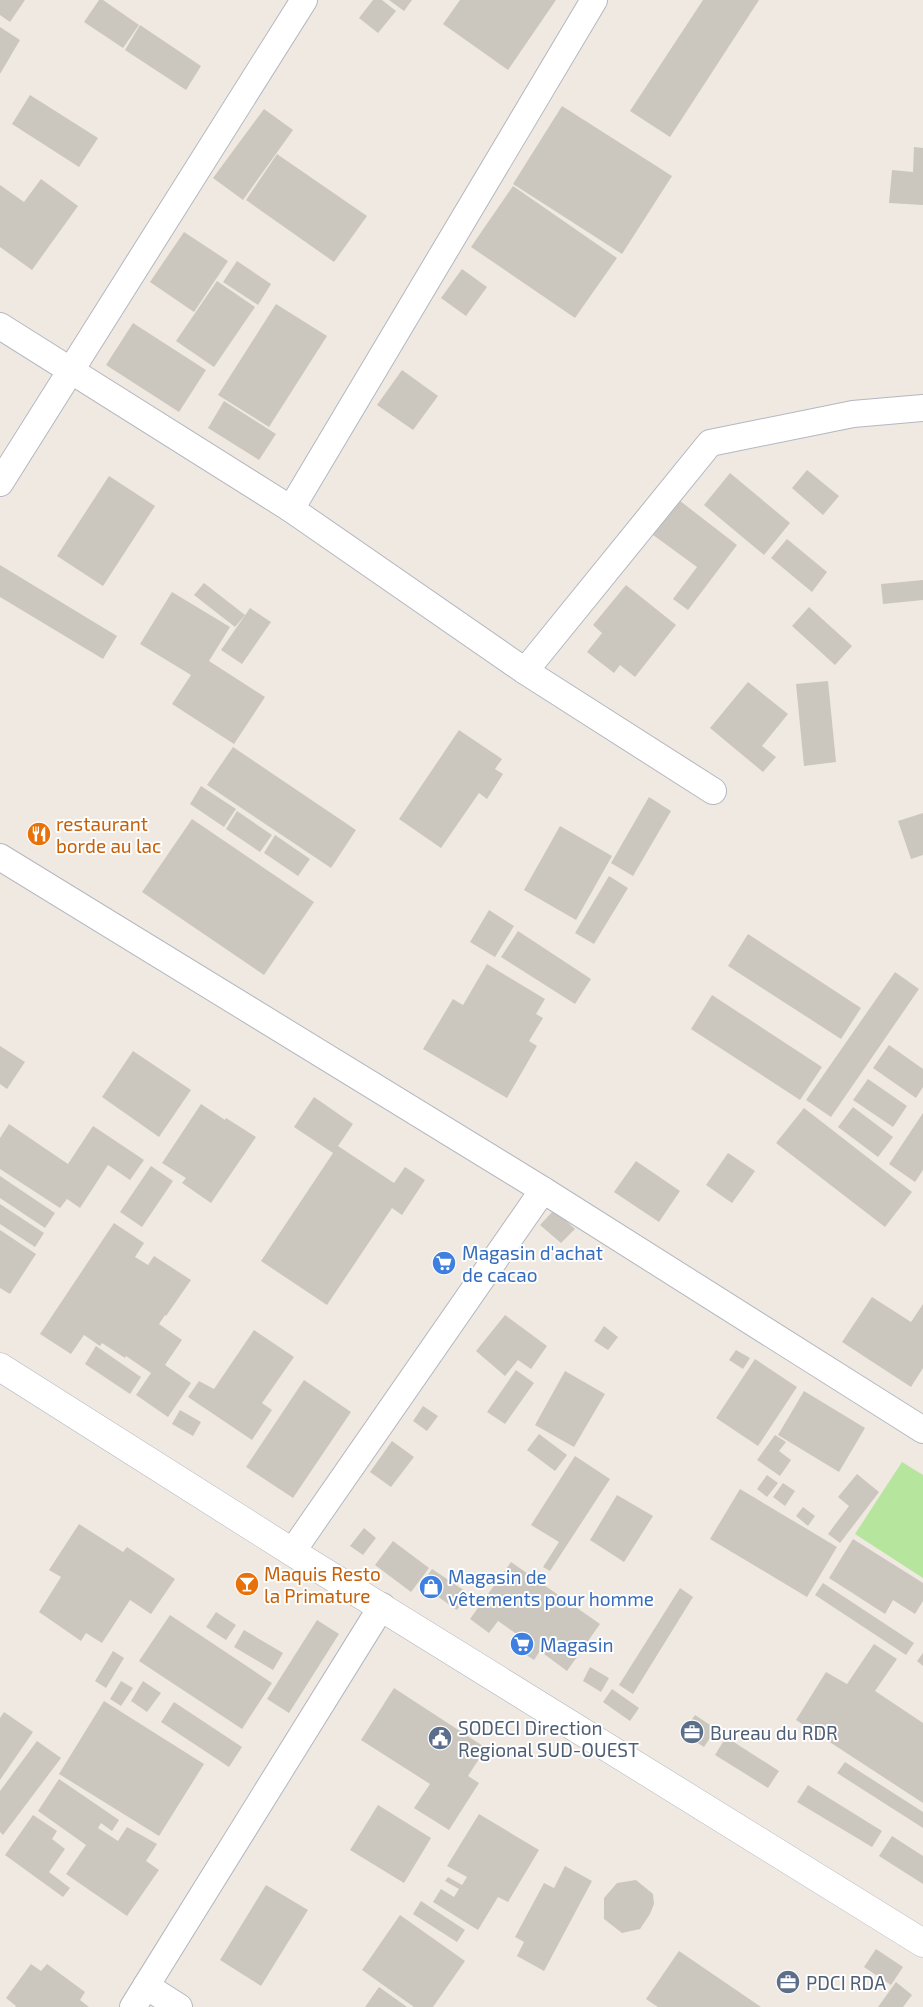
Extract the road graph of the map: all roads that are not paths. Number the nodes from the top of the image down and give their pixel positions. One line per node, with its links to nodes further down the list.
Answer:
1 (304, 0): 4 (street)
2 (594, 0): 7 (street)
3 (0, 326): 4 (street)
4 (71, 369): 6 (street); 7 (street)
5 (923, 408): 8 (street)
6 (0, 483)
7 (291, 509): 8 (street)
8 (525, 670): 9 (street)
9 (713, 791)
10 (0, 857): 11 (street)
11 (543, 1190): 13 (street); 14 (street)
12 (0, 1367): 14 (street)
13 (923, 1430)
14 (292, 1552): 15 (street)
15 (382, 1606): 16 (street); 17 (street)
16 (923, 1944)
17 (139, 1996): 18 (street)
18 (180, 2007)

